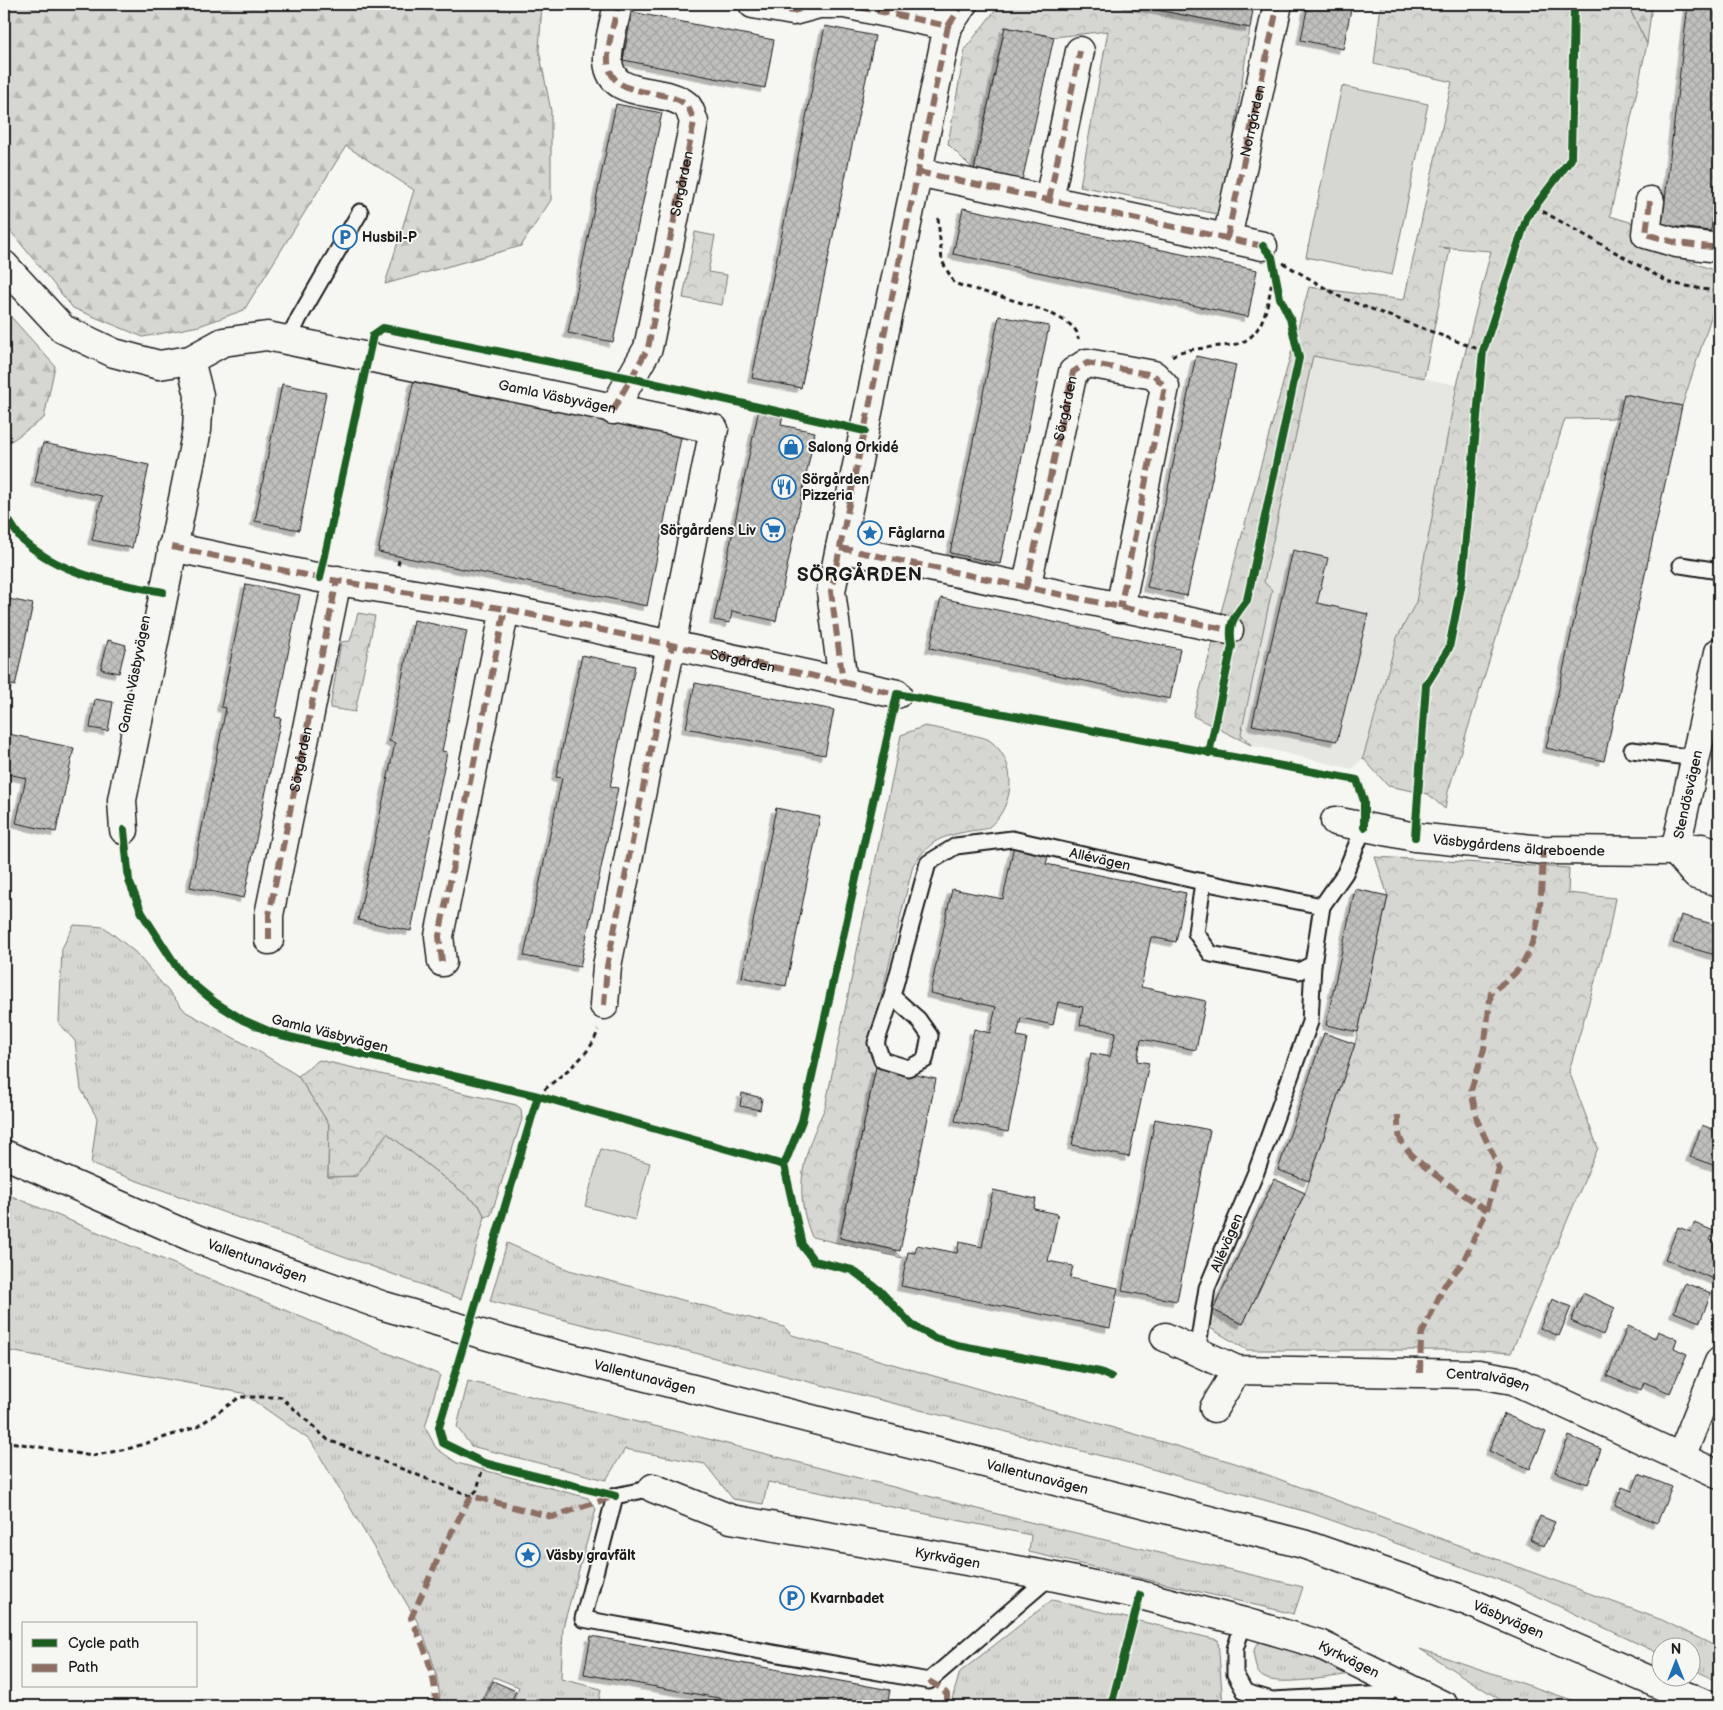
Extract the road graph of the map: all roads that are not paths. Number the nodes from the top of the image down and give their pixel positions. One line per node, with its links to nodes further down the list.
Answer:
1 (618, 4): 17 (street, Sörgården)
2 (753, 4): 5 (street)
3 (963, 4): 5 (street)
4 (1278, 4): 11 (street, Norrgården)
5 (948, 26): 7 (street)
6 (1080, 51): 8 (street)
7 (926, 173): 8 (street); 19 (street)
8 (1049, 200): 11 (street)
9 (1650, 201): 12 (street)
10 (360, 212): 15 (lane)
11 (1227, 238): 13 (street)
12 (1719, 248)
13 (1267, 252)
14 (4, 265): 16 (street, Gamla Väsbyvägen)
15 (289, 339): 16 (street, Gamla Väsbyvägen); 17 (street, Gamla Väsbyvägen)
16 (190, 360): 18 (street, Gamla Väsbyvägen)
17 (613, 410): 27 (street, Gamla Väsbyvägen)
18 (172, 547): 22 (street, Sörgården); 35 (street, Gamla Väsbyvägen)
19 (840, 548): 23 (street); 29 (street)
20 (1681, 564): 21 (lane)
21 (1719, 571)
22 (336, 580): 25 (street, Sörgården); 41 (street, Sörgården)
23 (1026, 588): 24 (street); 24 (street, Sörgården)
24 (1120, 608): 26 (street)
25 (505, 609): 27 (street, Sörgården); 42 (street)
26 (1229, 630)
27 (672, 645): 29 (street, Sörgården); 45 (street)
28 (1719, 652): 32 (street, Stendösvägen)
29 (843, 682): 30 (street, Sörgården)
30 (897, 694)
31 (1632, 750): 32 (lane)
32 (1695, 758): 36 (street, Stendösvägen)
33 (1335, 821): 34 (street, Väsbygårdens äldreboende)
34 (1364, 827): 36 (street, Väsbygårdens äldreboende); 40 (lane)
35 (124, 830)
36 (1675, 851): 37 (street); 39 (street)
37 (1719, 853)
38 (1203, 882): 40 (lane, Allévägen); 43 (lane); 44 (lane, Allévägen)
39 (1719, 882)
40 (1322, 906): 43 (lane, Allévägen)
41 (269, 940)
42 (442, 962)
43 (1313, 964): 48 (lane, Allévägen)
44 (892, 996): 44 (lane, Allévägen)
45 (604, 1005)
46 (4, 1154): 55 (street, Vallentunavägen)
47 (1165, 1337): 48 (street, Centralvägen)
48 (1197, 1352): 50 (street, Centralvägen)
49 (1719, 1362): 52 (street)
50 (1237, 1370): 51 (street); 52 (street, Centralvägen)
51 (1214, 1408)
52 (1681, 1457): 53 (street, Centralvägen)
53 (1719, 1475)
54 (653, 1488): 56 (street, Kyrkvägen); 56 (lane)
55 (1303, 1544): 60 (street, Väsbyvägen)
56 (1051, 1576): 57 (street, Kyrkvägen)
57 (1244, 1622): 58 (street, Kyrkvägen); 58 (lane, Kyrkvägen)
58 (1395, 1680): 59 (street, Kyrkvägen)
59 (1444, 1706)
60 (1709, 1706)

